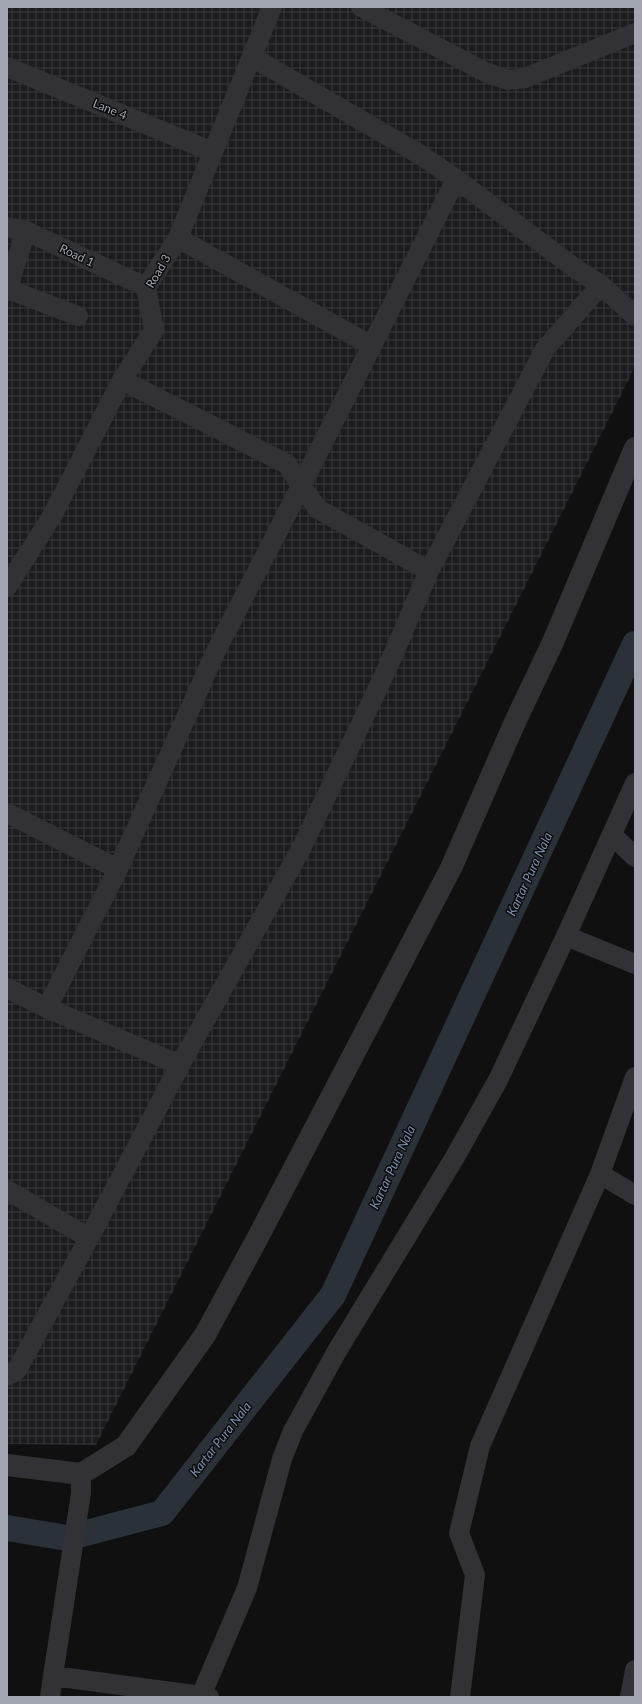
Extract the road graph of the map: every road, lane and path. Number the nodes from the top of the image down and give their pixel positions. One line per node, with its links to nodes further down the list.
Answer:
1 (272, 7): 4 (street, Road 3)
2 (362, 7): 3 (street)
3 (635, 33)
4 (252, 57): 6 (street, Road 3); 7 (street)
5 (7, 67): 6 (street, Lane 4)
6 (213, 152): 10 (street, Road 3)
7 (456, 179): 11 (street); 16 (street)
8 (7, 227): 9 (street, Road 1)
9 (26, 231): 12 (street, Road 1); 13 (street)
10 (178, 238): 12 (street, Road 3); 16 (street)
11 (601, 285): 15 (street); 20 (street)
12 (146, 287): 17 (street, Road 3)
13 (7, 289): 14 (street)
14 (78, 316)
15 (635, 316)
16 (372, 346): 19 (street)
17 (122, 380): 19 (street); 21 (street, Road 3)
18 (635, 448): 39 (street)
19 (301, 486): 20 (street); 26 (street)
20 (429, 571): 31 (street)
21 (7, 587)
22 (635, 783): 24 (street)
23 (7, 813): 26 (street)
24 (612, 835): 25 (street); 27 (street)
25 (635, 857)
26 (118, 869): 30 (street)
27 (566, 936): 28 (street); 42 (street)
28 (635, 964)
29 (7, 988): 30 (street)
30 (47, 1008): 31 (street)
31 (180, 1065): 36 (street)
32 (635, 1076): 33 (street)
33 (600, 1174): 35 (street); 44 (street)
34 (7, 1190): 36 (street)
35 (635, 1195)
36 (89, 1238): 37 (street)
37 (7, 1376)
38 (7, 1465): 39 (street)
39 (81, 1484): 41 (street)
40 (635, 1670): 45 (street)
41 (52, 1676): 42 (street); 43 (street)
42 (205, 1696)
43 (50, 1697)
44 (460, 1697)
45 (630, 1697)

